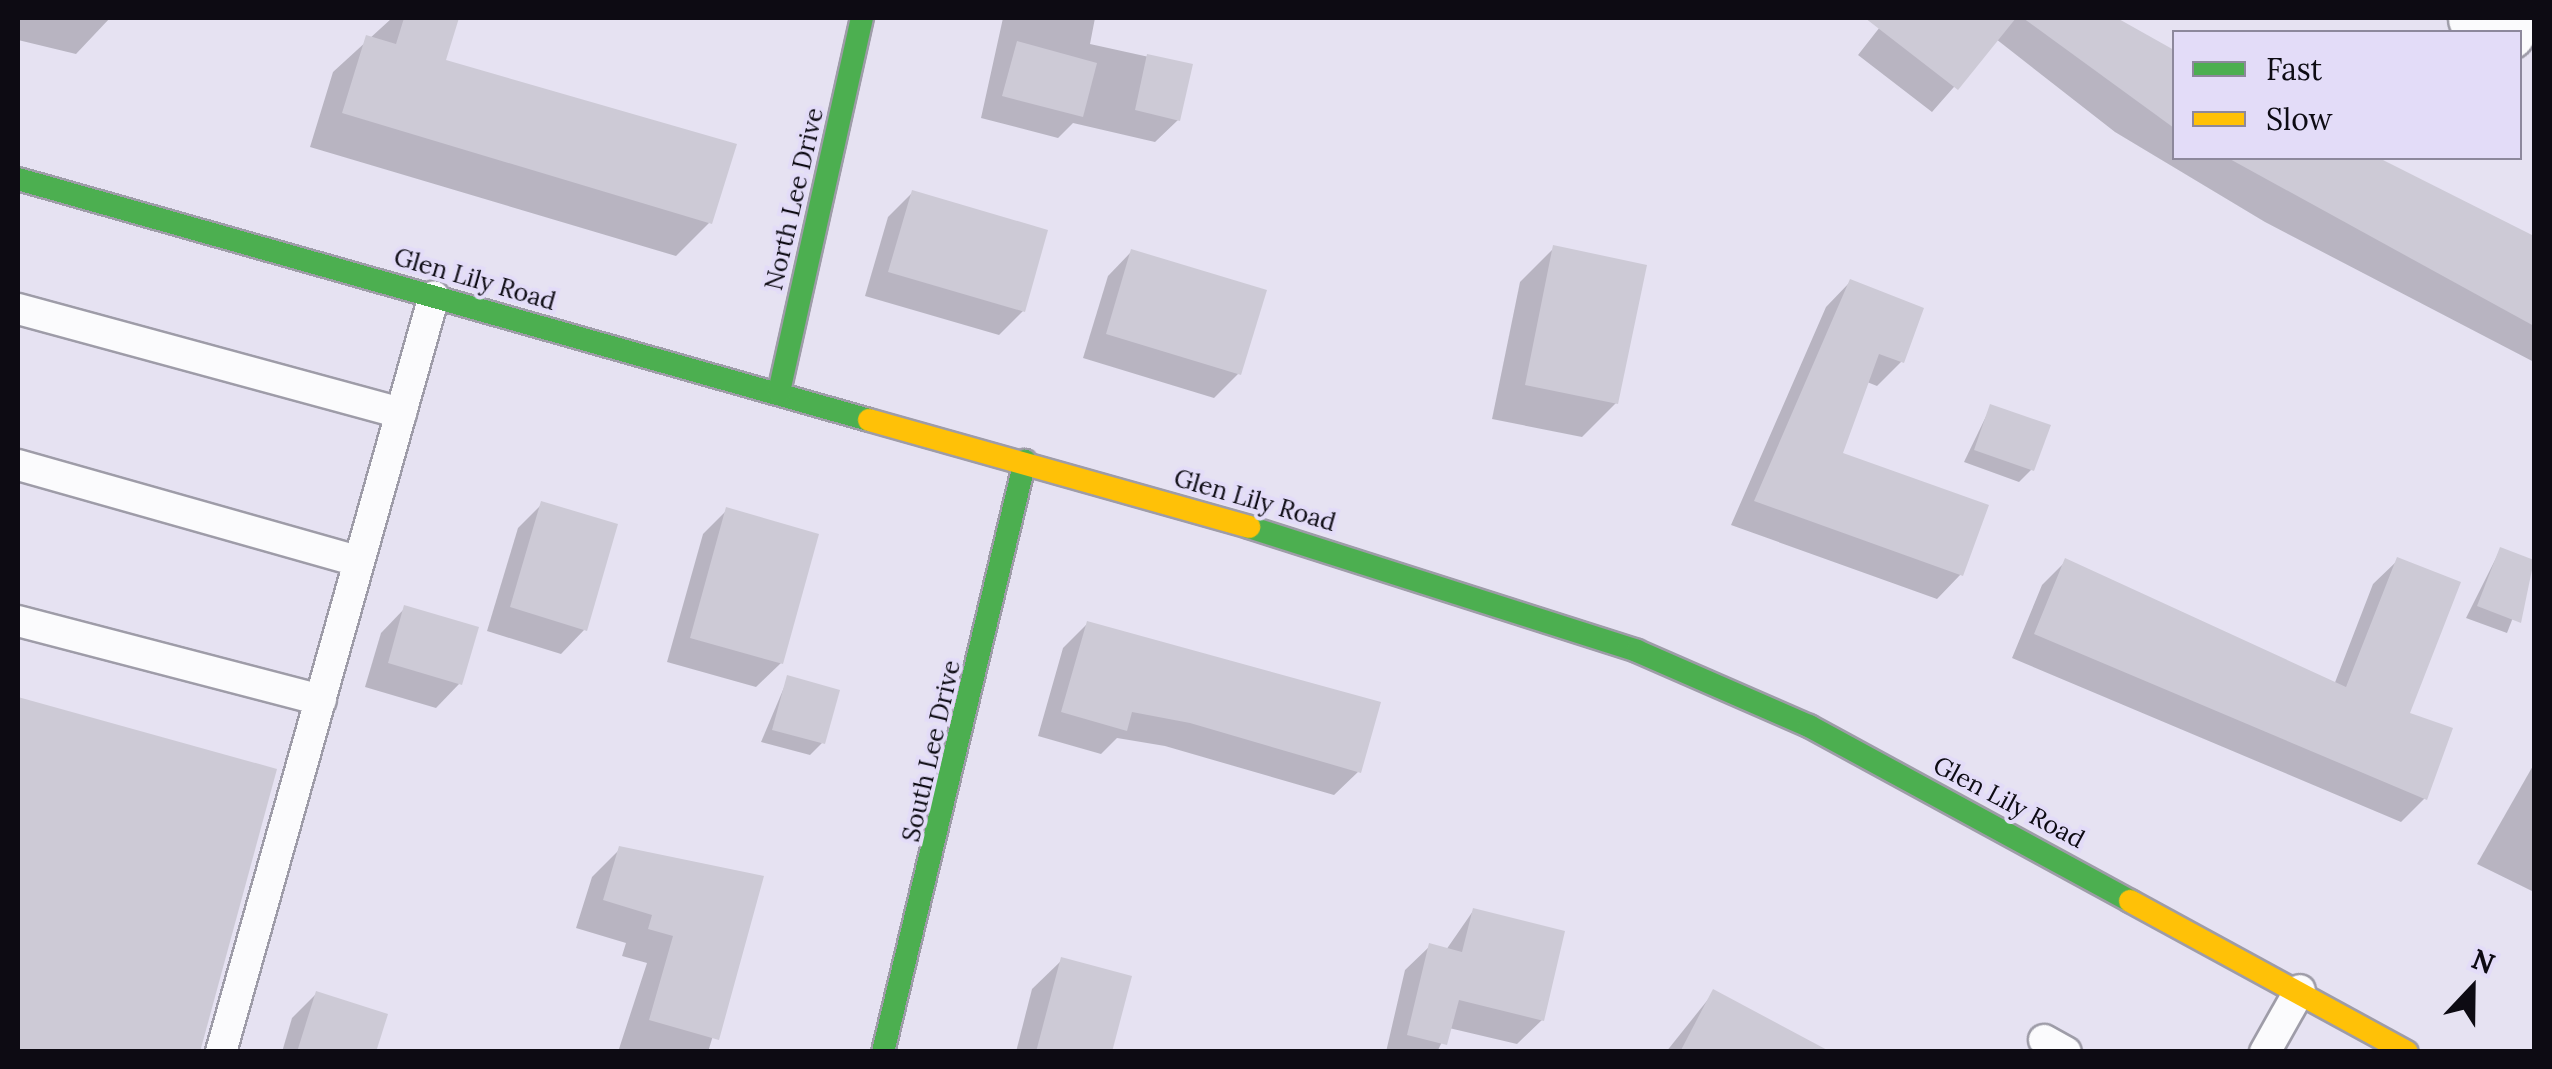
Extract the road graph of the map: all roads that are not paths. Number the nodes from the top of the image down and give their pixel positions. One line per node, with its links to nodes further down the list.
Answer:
1 (862, 18): 7 (street, North Lee Drive)
2 (2476, 18): 3 (street)
3 (2503, 30)
4 (18, 178): 5 (street, Glen Lily Road)
5 (434, 296): 7 (street, Glen Lily Road); 8 (lane)
6 (18, 309): 8 (lane)
7 (779, 392): 9 (street, Glen Lily Road)
8 (400, 413): 11 (lane)
9 (1025, 461): 14 (street, Glen Lily Road); 16 (street, South Lee Drive)
10 (18, 465): 11 (lane)
11 (357, 561): 13 (lane)
12 (18, 621): 13 (lane)
13 (322, 700): 15 (lane)
14 (2300, 990): 17 (lane); 18 (street, Glen Lily Road)
15 (221, 1052)
16 (883, 1052)
17 (2265, 1052)
18 (2406, 1052)

